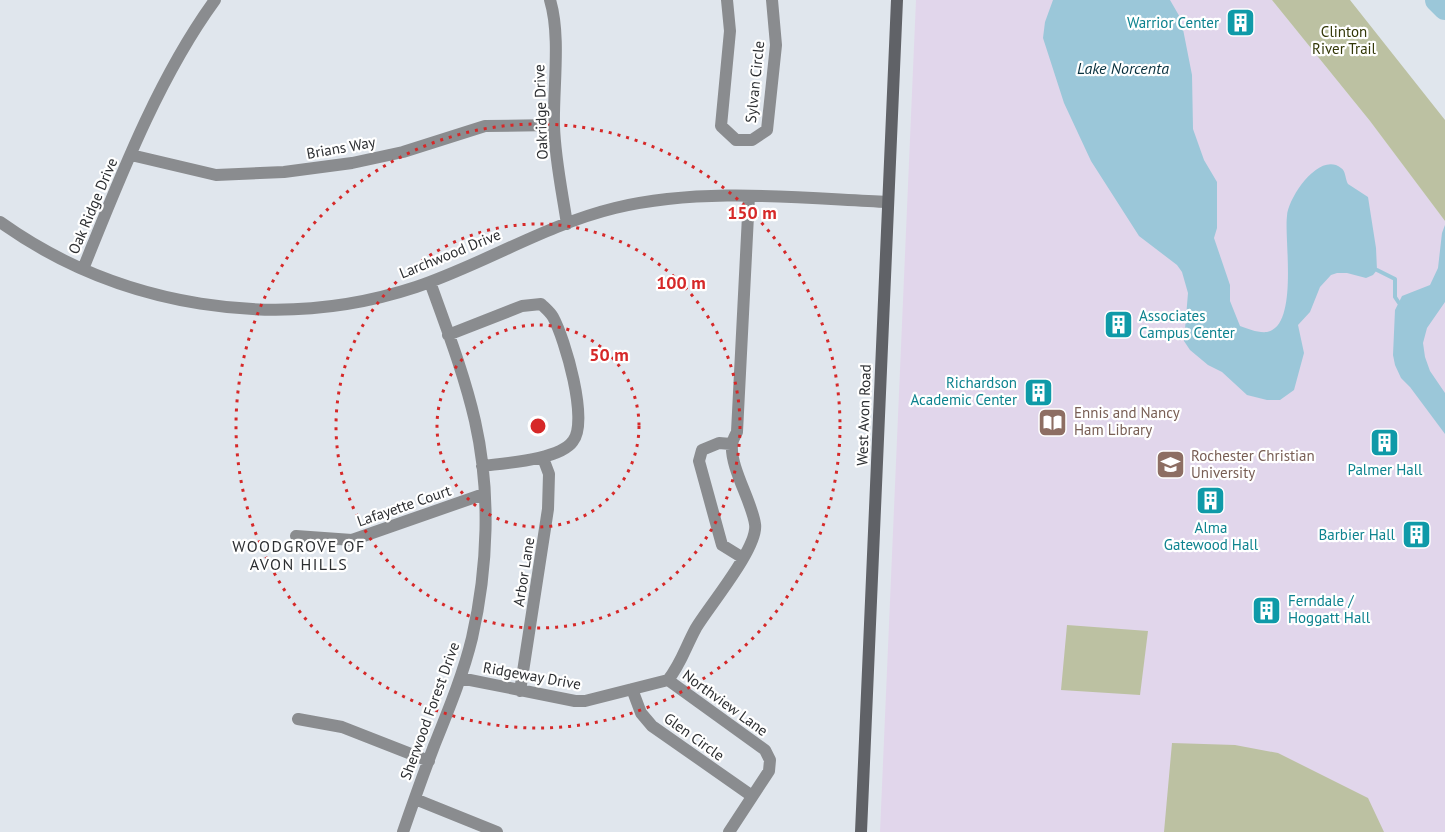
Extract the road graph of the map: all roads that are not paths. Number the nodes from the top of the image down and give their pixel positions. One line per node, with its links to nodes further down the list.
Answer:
1 (215, 0): 7 (street)
2 (550, 0): 6 (street, Oakridge Drive)
3 (727, 0): 4 (street, Sylvan Circle)
4 (772, 0)
5 (897, 0): 9 (main road, West Avon Road)
6 (554, 125): 7 (street, Brians Way); 11 (street, Oakridge Drive)
7 (131, 155): 12 (street, Oak Ridge Drive)
8 (749, 196): 9 (street, Larchwood Drive); 11 (street, Larchwood Drive); 15 (street, Northview Lane)
9 (888, 202): 32 (main road, West Avon Road)
10 (0, 222): 12 (street, Larchwood Drive)
11 (567, 224): 13 (street, Larchwood Drive)
12 (83, 269): 13 (street, Larchwood Drive)
13 (430, 282): 14 (street, Sherwood Forest Drive)
14 (448, 335): 16 (street); 17 (street, Sherwood Forest Drive)
15 (731, 444): 20 (street, Northview Lane); 20 (street)
16 (543, 458): 17 (street); 24 (street, Arbor Lane)
17 (482, 466): 18 (street, Sherwood Forest Drive)
18 (484, 494): 19 (street, Lafayette Court); 21 (street, Sherwood Forest Drive)
19 (296, 536)
20 (743, 558): 22 (street, Northview Lane)
21 (460, 678): 24 (street, Ridgeway Drive); 26 (street, Sherwood Forest Drive)
22 (668, 680): 23 (street, Ridgeway Drive); 27 (street, Northview Lane)
23 (632, 689): 24 (street, Ridgeway Drive); 27 (street, Glen Circle)
24 (520, 691)
25 (298, 719): 26 (street)
26 (429, 761): 28 (street, Sherwood Forest Drive)
27 (752, 795): 31 (street)
28 (415, 799): 29 (street, Sherwood Forest Drive); 30 (street)
29 (403, 832)
30 (497, 832)
31 (729, 832)
32 (861, 832)

